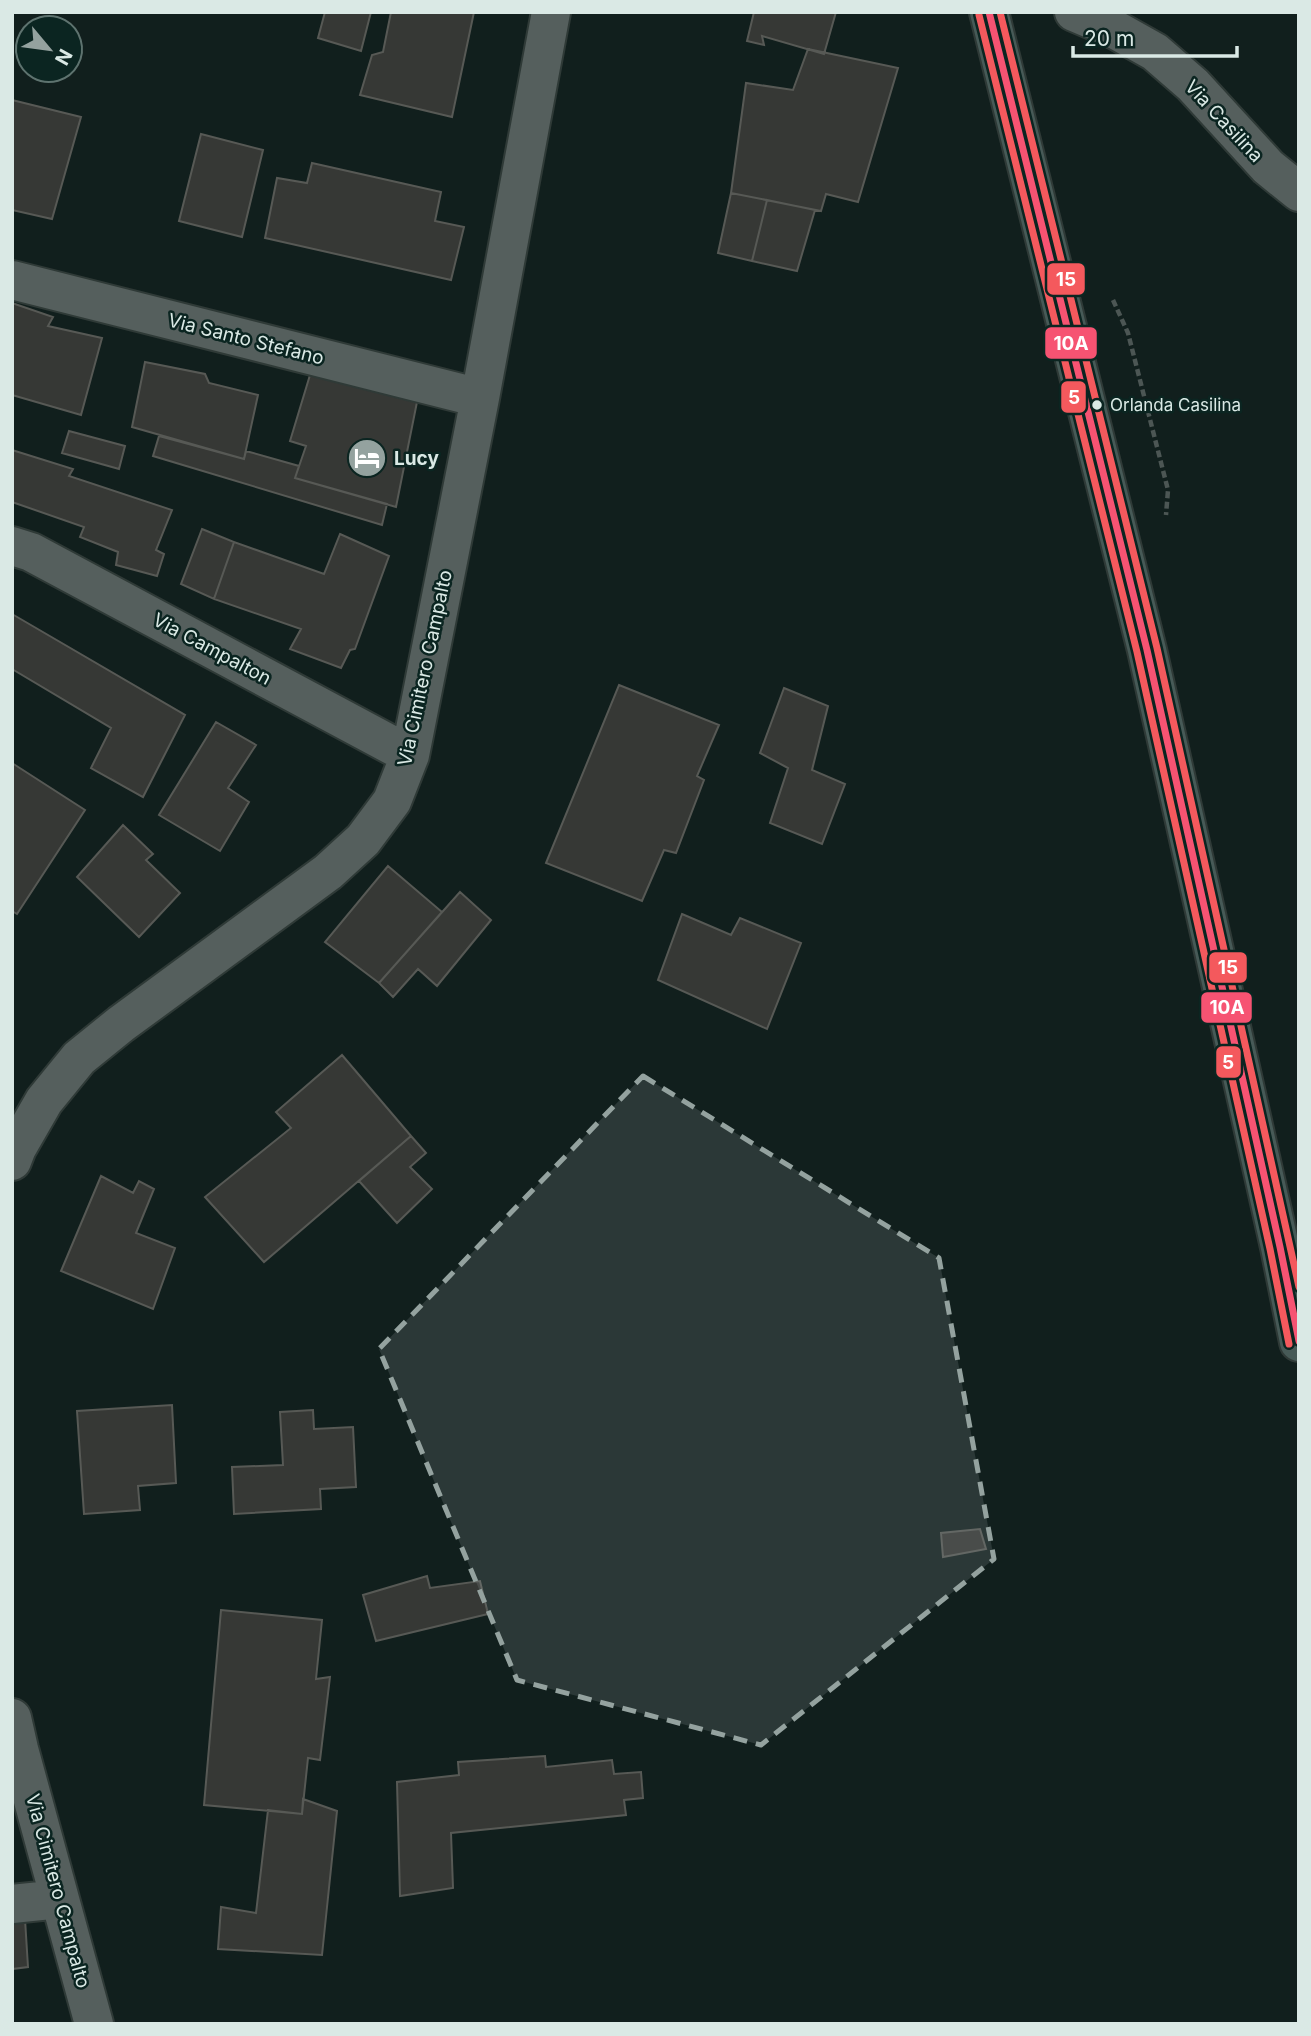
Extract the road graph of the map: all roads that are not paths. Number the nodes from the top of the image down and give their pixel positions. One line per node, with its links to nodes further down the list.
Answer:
1 (551, 12): 6 (street, Via Cimitero Campalto)
2 (989, 12): 10 (main road)
3 (1074, 12): 4 (street, Via Casilina)
4 (1299, 192)
5 (12, 280): 6 (street, Via Santo Stefano)
6 (480, 398): 8 (street, Via Cimitero Campalto)
7 (12, 546): 8 (street, Via Campalton)
8 (410, 755): 9 (street, Via Cimitero Campalto)
9 (12, 1161)
10 (1299, 1342)
11 (15, 1739): 12 (street, Via Cimitero Campalto)
12 (60, 1899): 13 (street); 14 (street, Via Cimitero Campalto)
13 (12, 1904)
14 (94, 2024)

